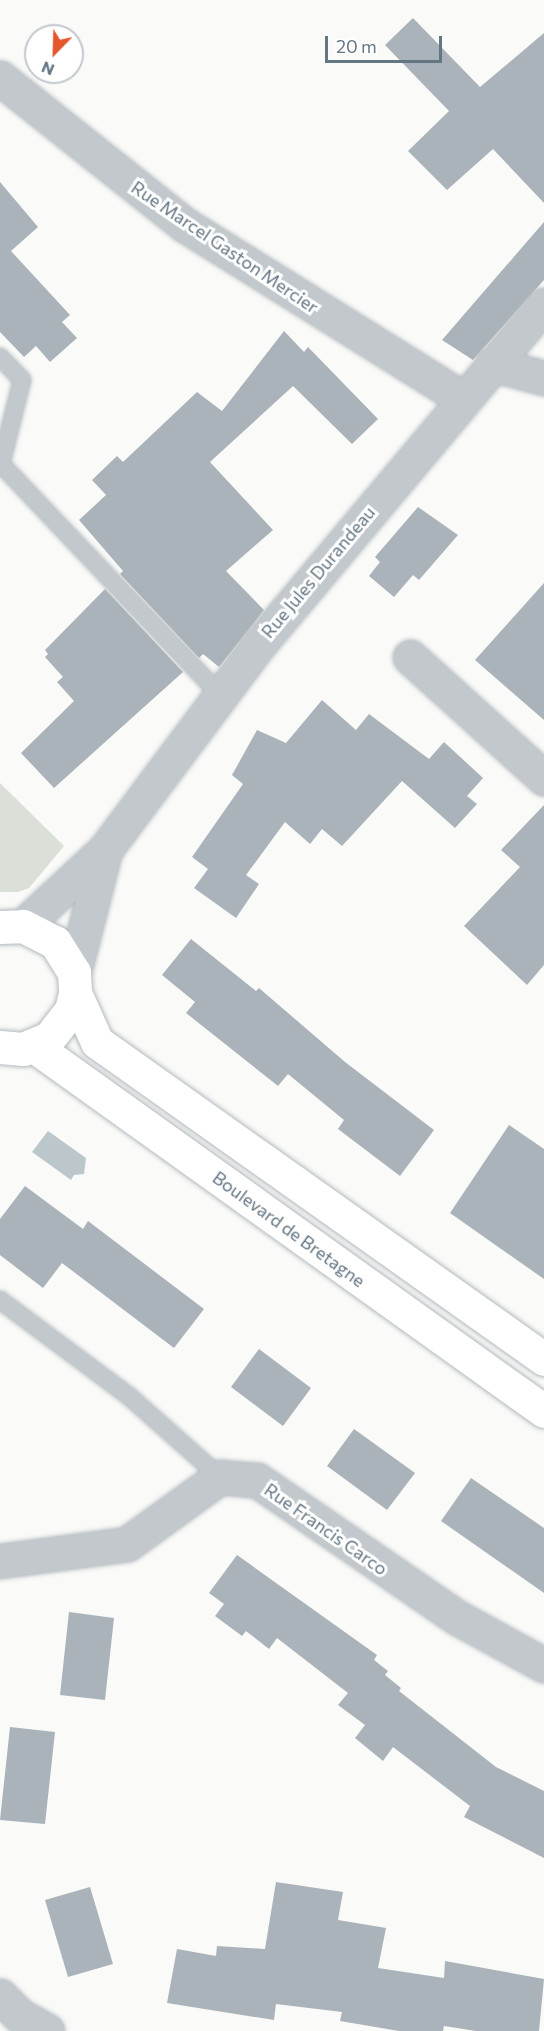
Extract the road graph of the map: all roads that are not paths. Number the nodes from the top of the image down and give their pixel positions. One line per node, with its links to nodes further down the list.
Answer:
1 (0, 78): 6 (street, Rue Marcel Gaston Mercier)
2 (544, 305): 4 (street, Rue Jules Durandeau)
3 (0, 357): 8 (lane)
4 (492, 364): 5 (street); 6 (street, Rue Jules Durandeau)
5 (544, 378)
6 (463, 399): 8 (street, Rue Jules Durandeau)
7 (410, 657): 9 (street)
8 (220, 695): 10 (street, Rue Jules Durandeau)
9 (544, 778)
10 (105, 850): 11 (street, Rue Jules Durandeau); 12 (street, Rue Jules Durandeau)
11 (11, 926): 12 (main road)
12 (74, 983): 13 (main road); 15 (main road)
13 (12, 1053): 16 (main road, Boulevard de Bretagne)
14 (0, 1300): 17 (lane)
15 (544, 1359)
16 (544, 1412)
17 (220, 1477): 18 (street); 19 (street, Rue Francis Carco)
18 (0, 1561)
19 (544, 1665)

